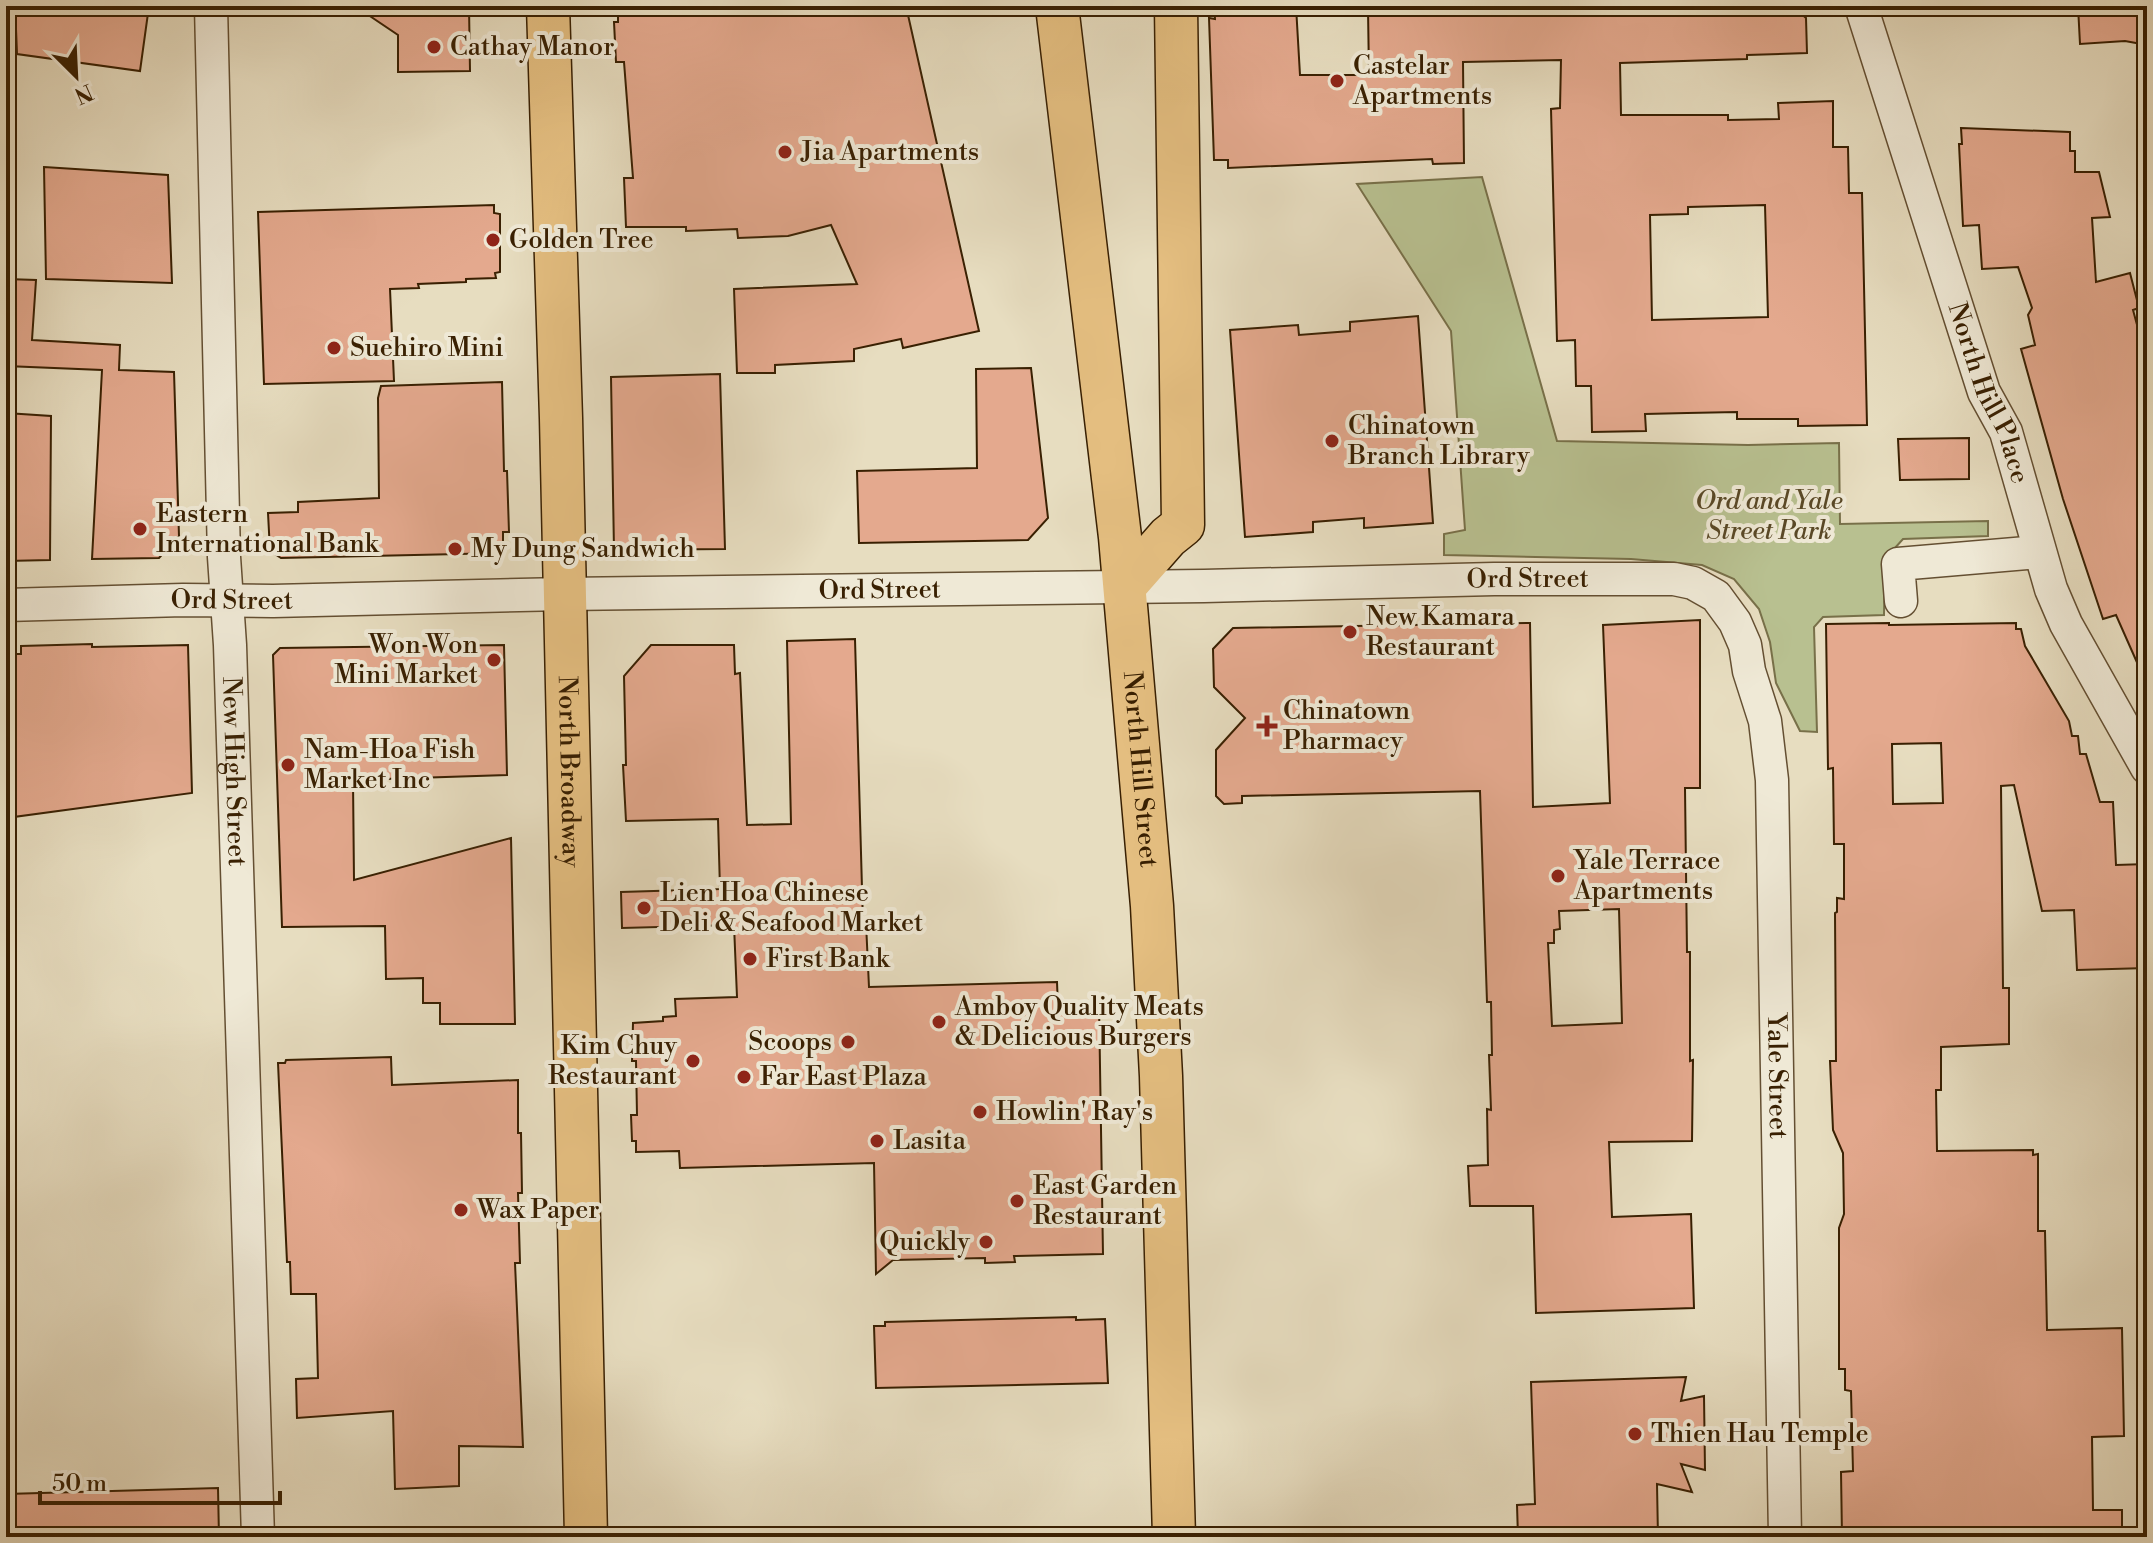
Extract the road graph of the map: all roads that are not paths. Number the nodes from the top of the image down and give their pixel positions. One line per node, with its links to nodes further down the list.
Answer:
1 (211, 6): 9 (street, New High Street)
2 (548, 6): 8 (main road, North Broadway)
3 (1057, 6): 7 (main road, North Hill Street)
4 (1176, 6): 7 (main road)
5 (1861, 6): 6 (street, North Hill Place)
6 (2038, 552): 10 (street); 13 (street, North Hill Place)
7 (1125, 586): 8 (street, Ord Street); 12 (street, Ord Street); 16 (main road, North Hill Street)
8 (564, 594): 9 (street, Ord Street); 15 (main road, North Broadway)
9 (226, 600): 11 (street, Ord Street); 14 (street, New High Street)
10 (1901, 601)
11 (6, 605)
12 (1735, 622): 17 (street, Yale Street)
13 (2147, 768)
14 (258, 1537)
15 (586, 1537)
16 (1174, 1537)
17 (1785, 1537)

